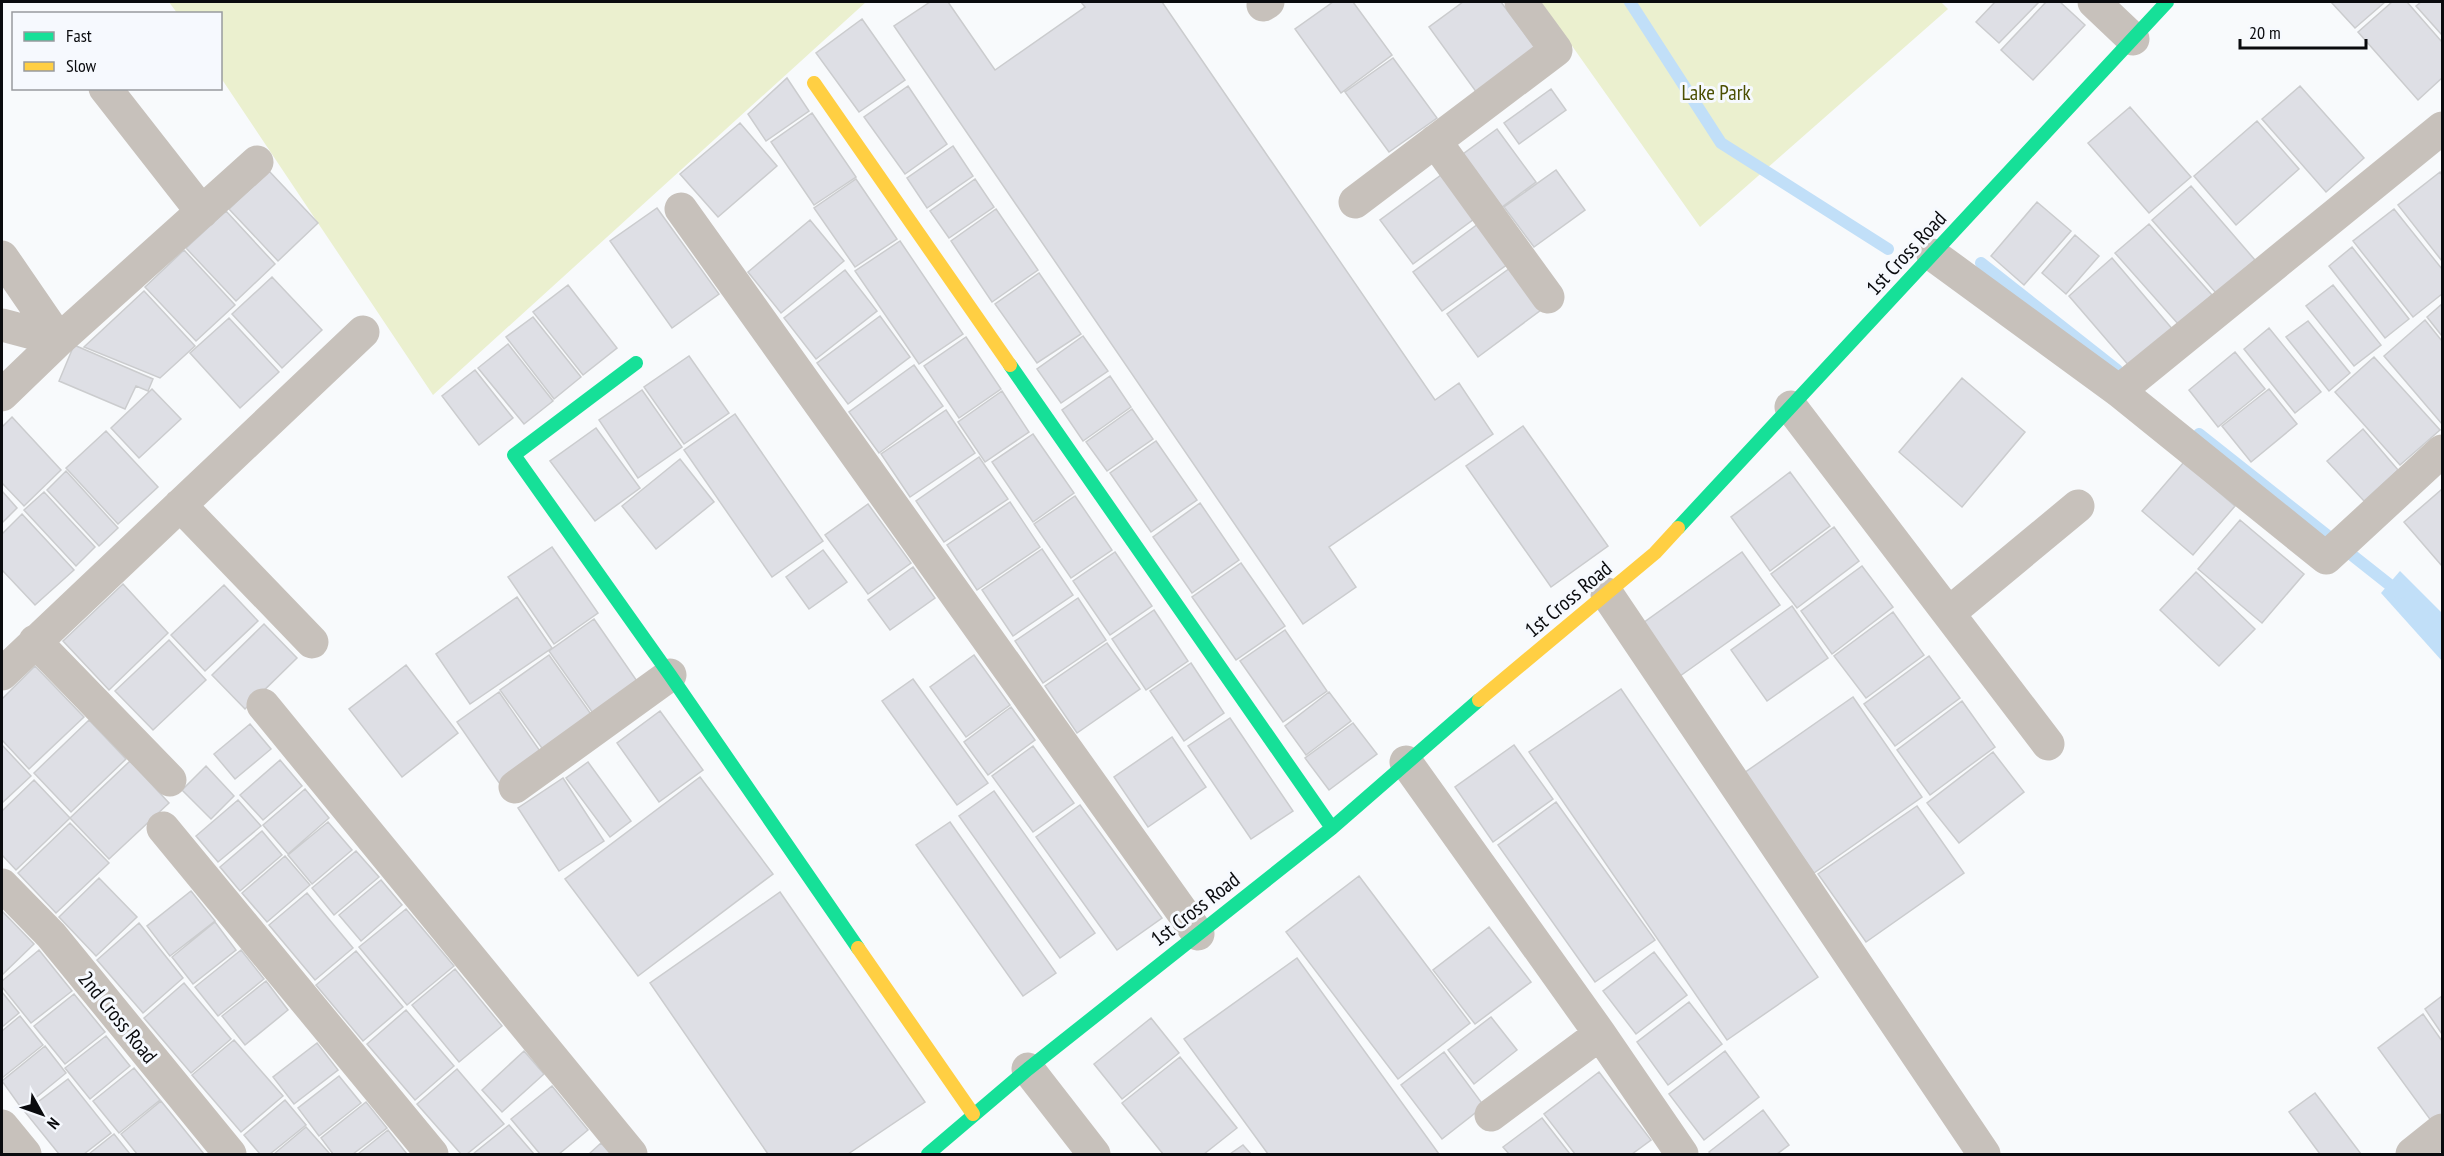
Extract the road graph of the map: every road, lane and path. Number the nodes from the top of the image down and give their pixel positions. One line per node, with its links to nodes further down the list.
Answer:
1 (1521, 2): 8 (street)
2 (2094, 2): 4 (street)
3 (2167, 2): 4 (street, 1st Cross Road)
4 (2133, 39): 13 (street, 1st Cross Road)
5 (814, 83): 38 (street)
6 (107, 90): 12 (street)
7 (2442, 128): 20 (street)
8 (1436, 141): 10 (street); 15 (street)
9 (257, 162): 12 (street)
10 (1355, 202)
11 (681, 209): 40 (street)
12 (202, 212): 18 (street)
13 (1933, 255): 20 (street); 22 (street, 1st Cross Road)
14 (2, 257): 18 (street)
15 (1548, 297)
16 (2, 325): 18 (street)
17 (363, 332): 24 (street)
18 (59, 340): 21 (street)
19 (636, 363): 31 (street)
20 (2119, 391): 23 (street)
21 (2, 395)
22 (1791, 407): 26 (street, 1st Cross Road); 27 (street)
23 (2438, 464)
24 (180, 505): 28 (street); 29 (street)
25 (2078, 506): 27 (street)
26 (1607, 594): 34 (street, 1st Cross Road); 54 (street)
27 (1948, 614): 33 (street)
28 (35, 641): 30 (street); 35 (street)
29 (312, 642)
30 (2, 674)
31 (670, 675): 36 (street); 43 (street)
32 (263, 705): 50 (street)
33 (2048, 744)
34 (1406, 762): 38 (street, 1st Cross Road); 41 (street)
35 (170, 780)
36 (514, 787)
37 (163, 828): 49 (street)
38 (1332, 828): 40 (street, 1st Cross Road)
39 (2, 885): 48 (street, 2nd Cross Road)
40 (1198, 934): 42 (street, 1st Cross Road)
41 (1600, 1034): 44 (street); 53 (street)
42 (1028, 1069): 43 (street, 1st Cross Road); 52 (street)
43 (973, 1114): 51 (street, 1st Cross Road)
44 (1491, 1115)
45 (2, 1126): 47 (street)
46 (2442, 1130): 55 (street)
47 (25, 1155)
48 (230, 1155)
49 (432, 1155)
50 (631, 1155)
51 (928, 1155)
52 (1094, 1155)
53 (1682, 1155)
54 (1984, 1155)
55 (2412, 1155)

